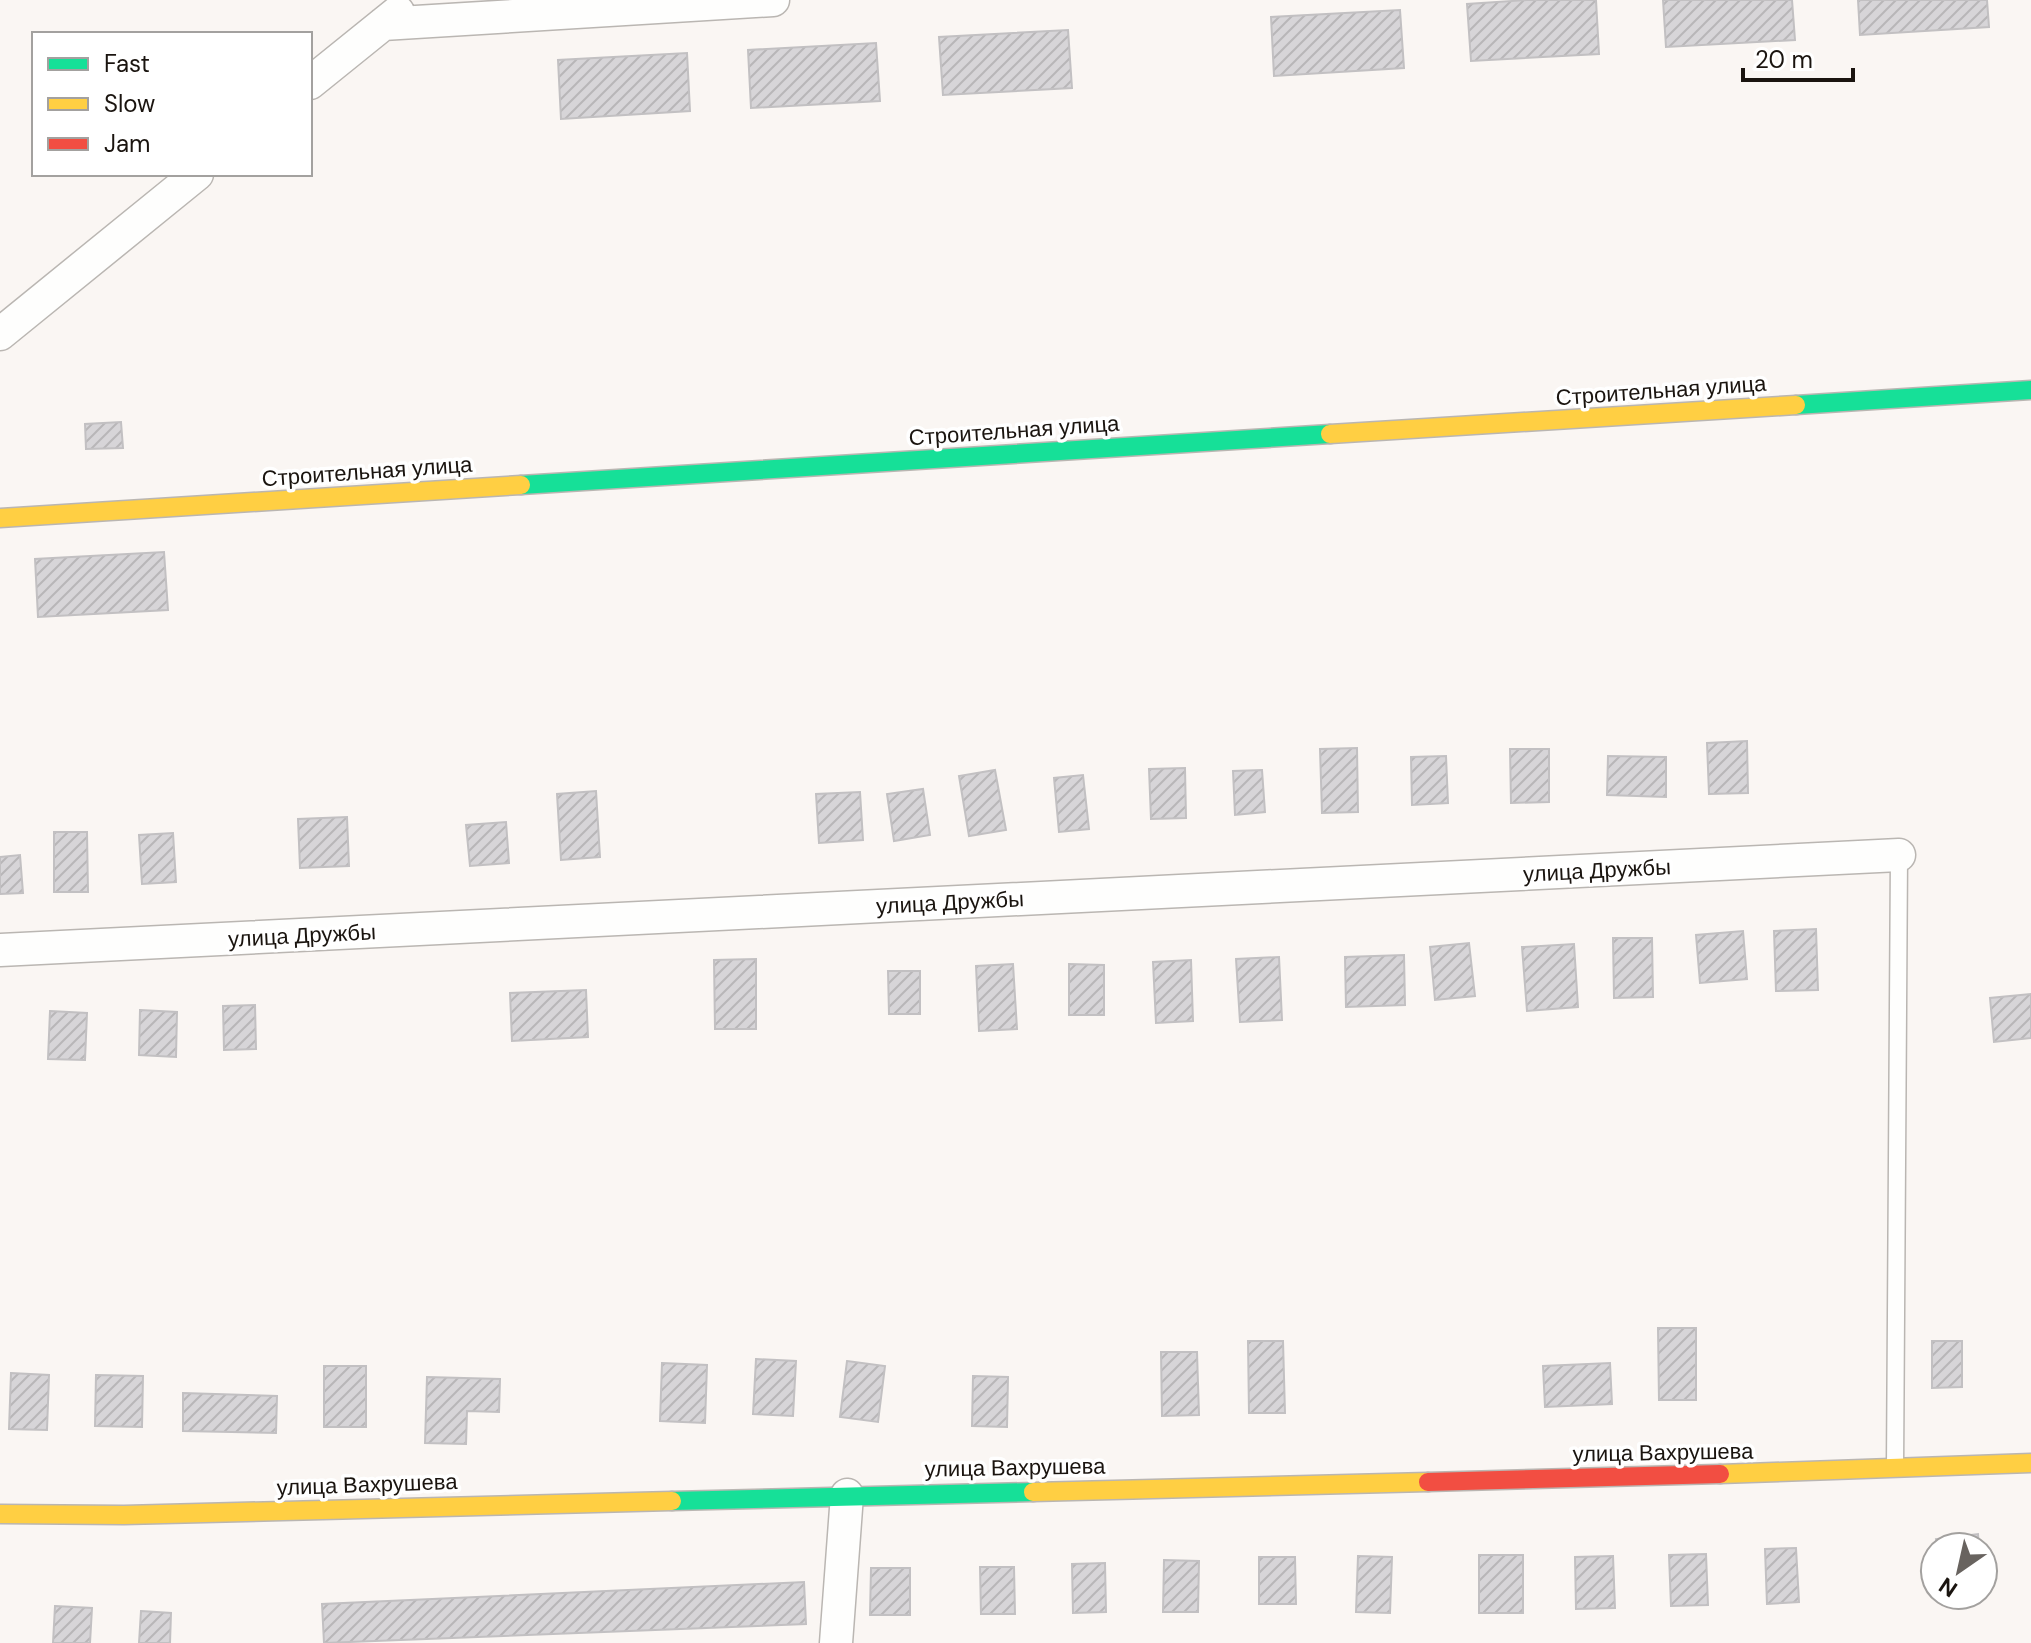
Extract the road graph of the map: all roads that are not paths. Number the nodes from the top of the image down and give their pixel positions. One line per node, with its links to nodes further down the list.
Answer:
1 (412, 0): 3 (street)
2 (773, 0): 3 (street)
3 (383, 24): 4 (street)
4 (312, 81)
5 (195, 176): 6 (street)
6 (0, 334)
7 (2031, 390): 8 (street, Строительная улица)
8 (0, 518)
9 (1899, 855): 10 (street, улица Дружбы); 12 (lane)
10 (0, 950)
11 (2031, 1463): 12 (street, улица Вахрушева)
12 (1895, 1470): 13 (street, улица Вахрушева)
13 (847, 1495): 14 (street, улица Вахрушева); 15 (street)
14 (0, 1514)
15 (836, 1643)

